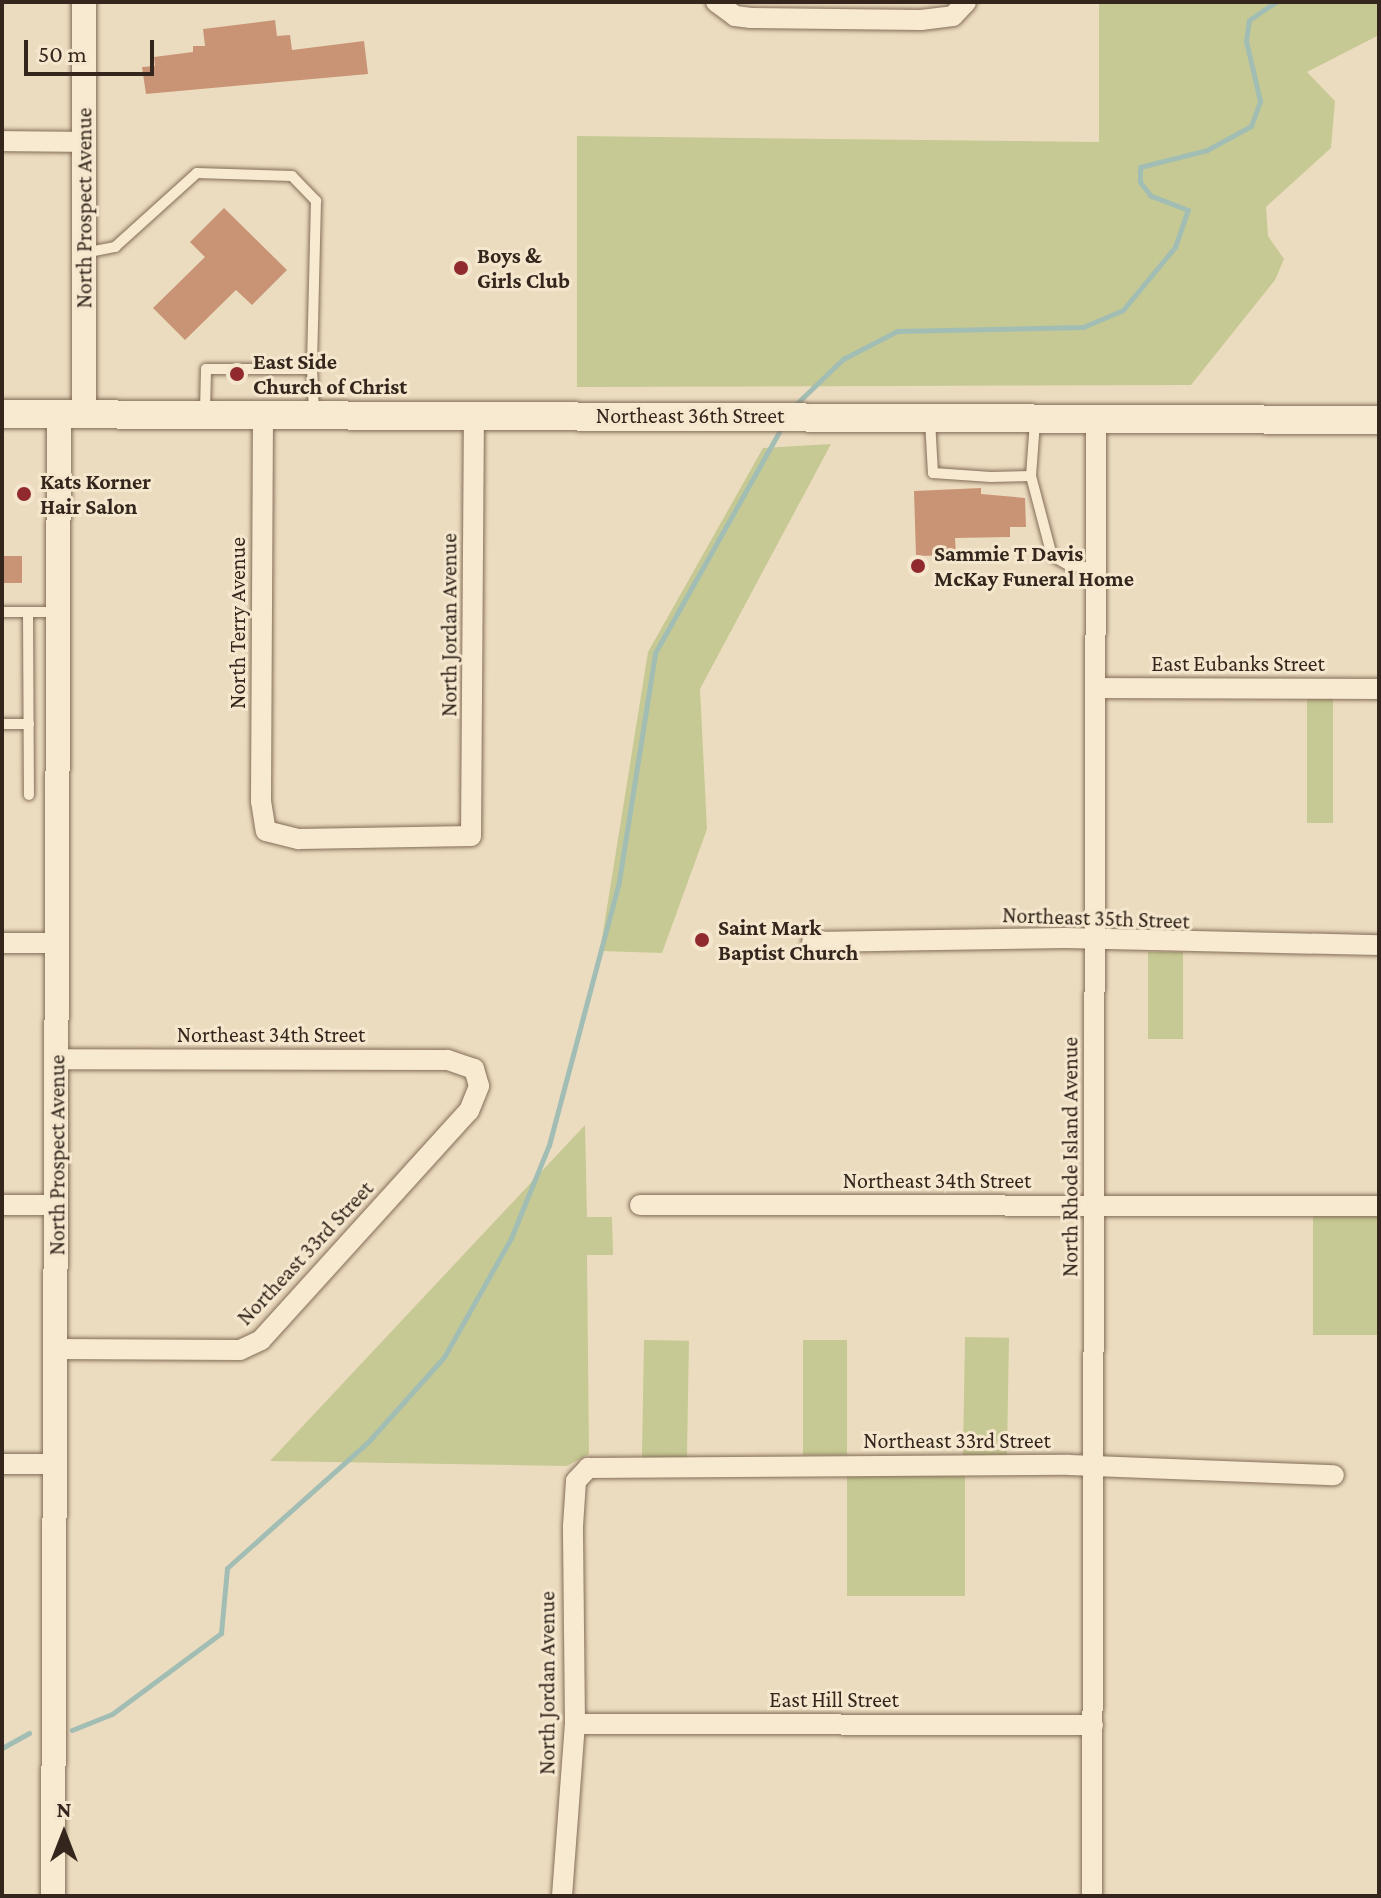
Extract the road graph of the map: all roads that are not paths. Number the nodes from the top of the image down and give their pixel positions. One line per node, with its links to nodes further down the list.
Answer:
1 (84, 2): 5 (street, North Prospect Avenue)
2 (719, 5): 3 (street)
3 (964, 5)
4 (2, 141): 5 (street)
5 (84, 142): 6 (street, North Prospect Avenue)
6 (84, 253): 7 (lane); 9 (street, North Prospect Avenue)
7 (312, 369): 10 (lane); 12 (lane)
8 (2, 414): 9 (main road, Northeast 36th Street)
9 (72, 414): 10 (main road, Northeast 36th Street); 22 (street, North Prospect Avenue)
10 (205, 414): 11 (main road, Northeast 36th Street)
11 (263, 414): 12 (main road, Northeast 36th Street); 28 (street, North Terry Avenue)
12 (314, 414): 13 (main road, Northeast 36th Street)
13 (474, 415): 14 (main road, Northeast 36th Street); 28 (street, North Jordan Avenue)
14 (930, 418): 15 (main road, Northeast 36th Street); 18 (lane)
15 (1035, 418): 16 (main road, Northeast 36th Street); 18 (lane)
16 (1096, 419): 17 (main road, Northeast 36th Street); 19 (street, North Rhode Island Avenue)
17 (1379, 420)
18 (1031, 476): 19 (lane)
19 (1096, 568): 23 (street, North Rhode Island Avenue)
20 (2, 612): 21 (lane)
21 (28, 612): 22 (lane); 26 (lane)
22 (59, 612): 32 (street, North Prospect Avenue)
23 (1096, 688): 24 (street, East Eubanks Street); 29 (street, North Rhode Island Avenue)
24 (1379, 689)
25 (2, 724): 26 (lane)
26 (29, 724): 27 (lane)
27 (29, 795)
28 (471, 836)
29 (1095, 941): 30 (street, Northeast 35th Street); 33 (street, Northeast 35th Street); 39 (street, North Rhode Island Avenue)
30 (812, 942)
31 (2, 943): 32 (street)
32 (57, 943): 34 (street, North Prospect Avenue)
33 (1379, 945)
34 (57, 1059): 35 (street, Northeast 34th Street); 37 (street, North Prospect Avenue)
35 (478, 1077): 41 (street, Northeast 33rd Street)
36 (2, 1205): 37 (street)
37 (57, 1205): 41 (street, North Prospect Avenue)
38 (640, 1205): 39 (street, Northeast 34th Street)
39 (1095, 1205): 40 (street, Northeast 34th Street); 44 (street, North Rhode Island Avenue)
40 (1379, 1206)
41 (56, 1349): 43 (street, North Prospect Avenue)
42 (2, 1464): 43 (street)
43 (55, 1464): 49 (street, North Prospect Avenue)
44 (1093, 1468): 45 (street, Northeast 33rd Street); 46 (street, Northeast 33rd Street); 48 (street, North Rhode Island Avenue)
45 (582, 1472): 47 (street, North Jordan Avenue)
46 (1334, 1475)
47 (575, 1724): 48 (street, East Hill Street); 50 (street, North Jordan Avenue)
48 (1093, 1725): 51 (street, North Rhode Island Avenue)
49 (53, 1896)
50 (562, 1896)
51 (1092, 1896)

